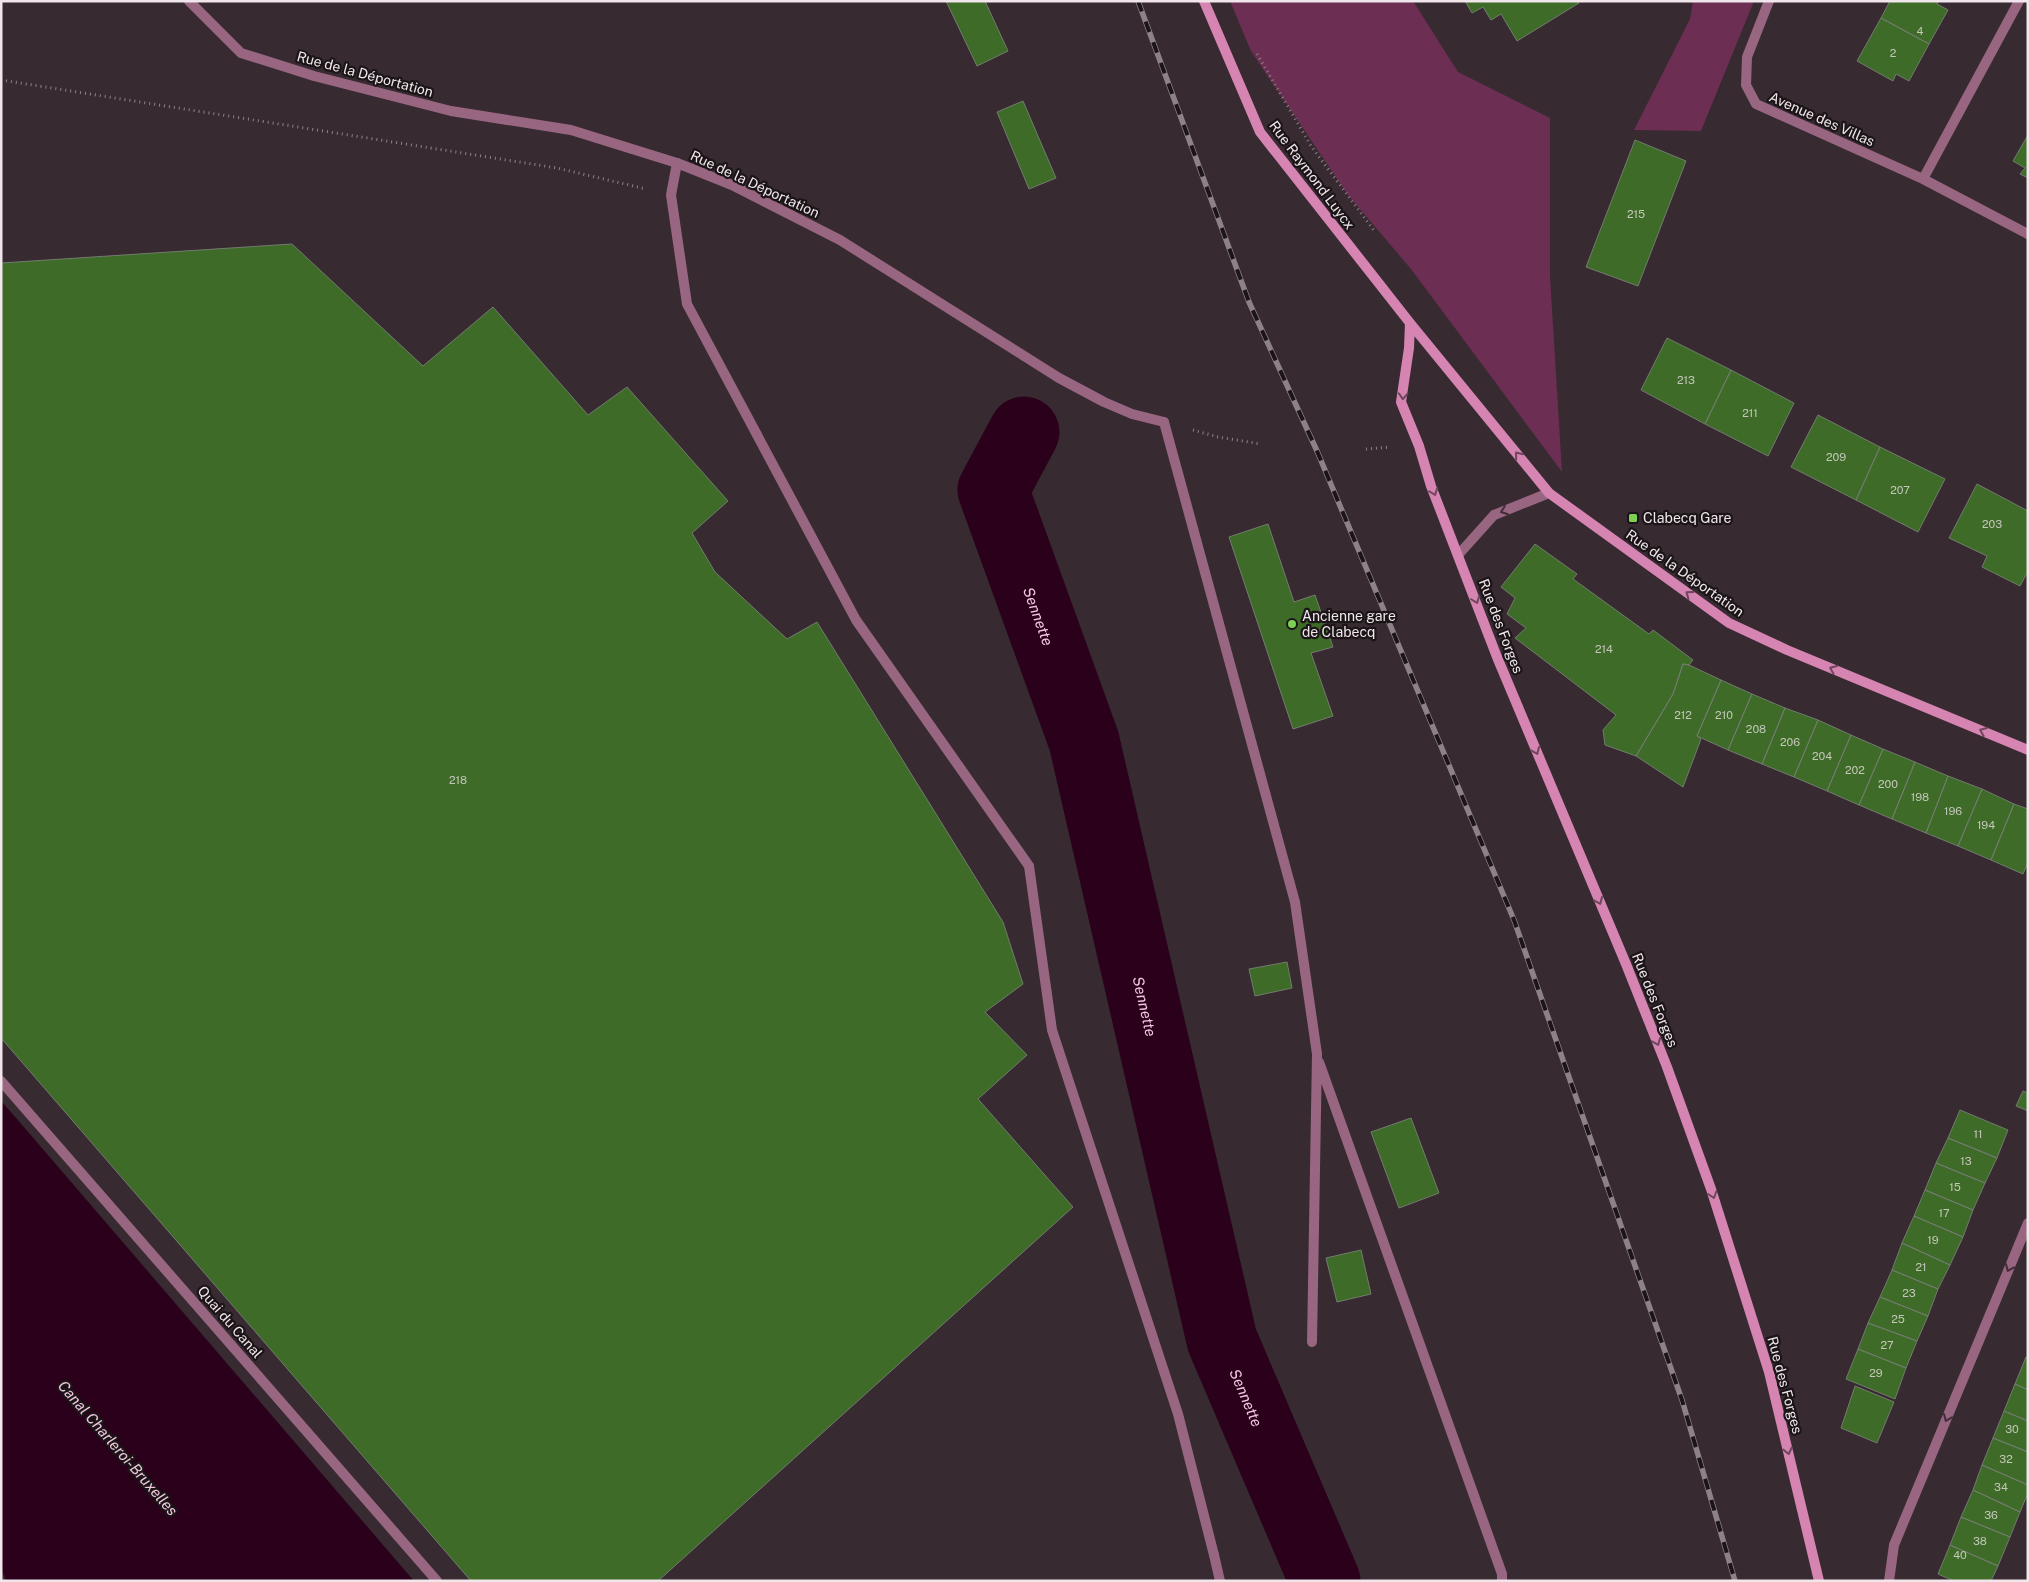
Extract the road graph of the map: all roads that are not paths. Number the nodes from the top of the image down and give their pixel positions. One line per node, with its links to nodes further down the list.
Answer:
1 (189, 1): 5 (street, Rue de la Déportation)
2 (1204, 1): 8 (main road, Rue Raymond Luycx)
3 (1769, 1): 6 (street, Avenue des Villas)
4 (2019, 1): 6 (street)
5 (677, 162): 12 (street, Rue de la Déportation); 17 (street)
6 (1923, 179): 7 (street, Avenue des Villas)
7 (2028, 234)
8 (1410, 323): 9 (main road, Rue Raymond Luycx, one-way to 8); 10 (main road, Rue des Forges, one-way to 10)
9 (1549, 492): 10 (street, one-way to 10); 11 (main road, Rue de la Déportation, one-way to 9)
10 (1459, 554): 19 (main road, Rue des Forges, one-way to 19)
11 (2028, 750)
12 (1316, 1054): 15 (street); 18 (street)
13 (1, 1081): 16 (street, Quai du Canal)
14 (2028, 1223): 20 (street, one-way to 20)
15 (1312, 1342)
16 (437, 1581)
17 (1220, 1581)
18 (1502, 1581)
19 (1819, 1581)
20 (1889, 1581)

